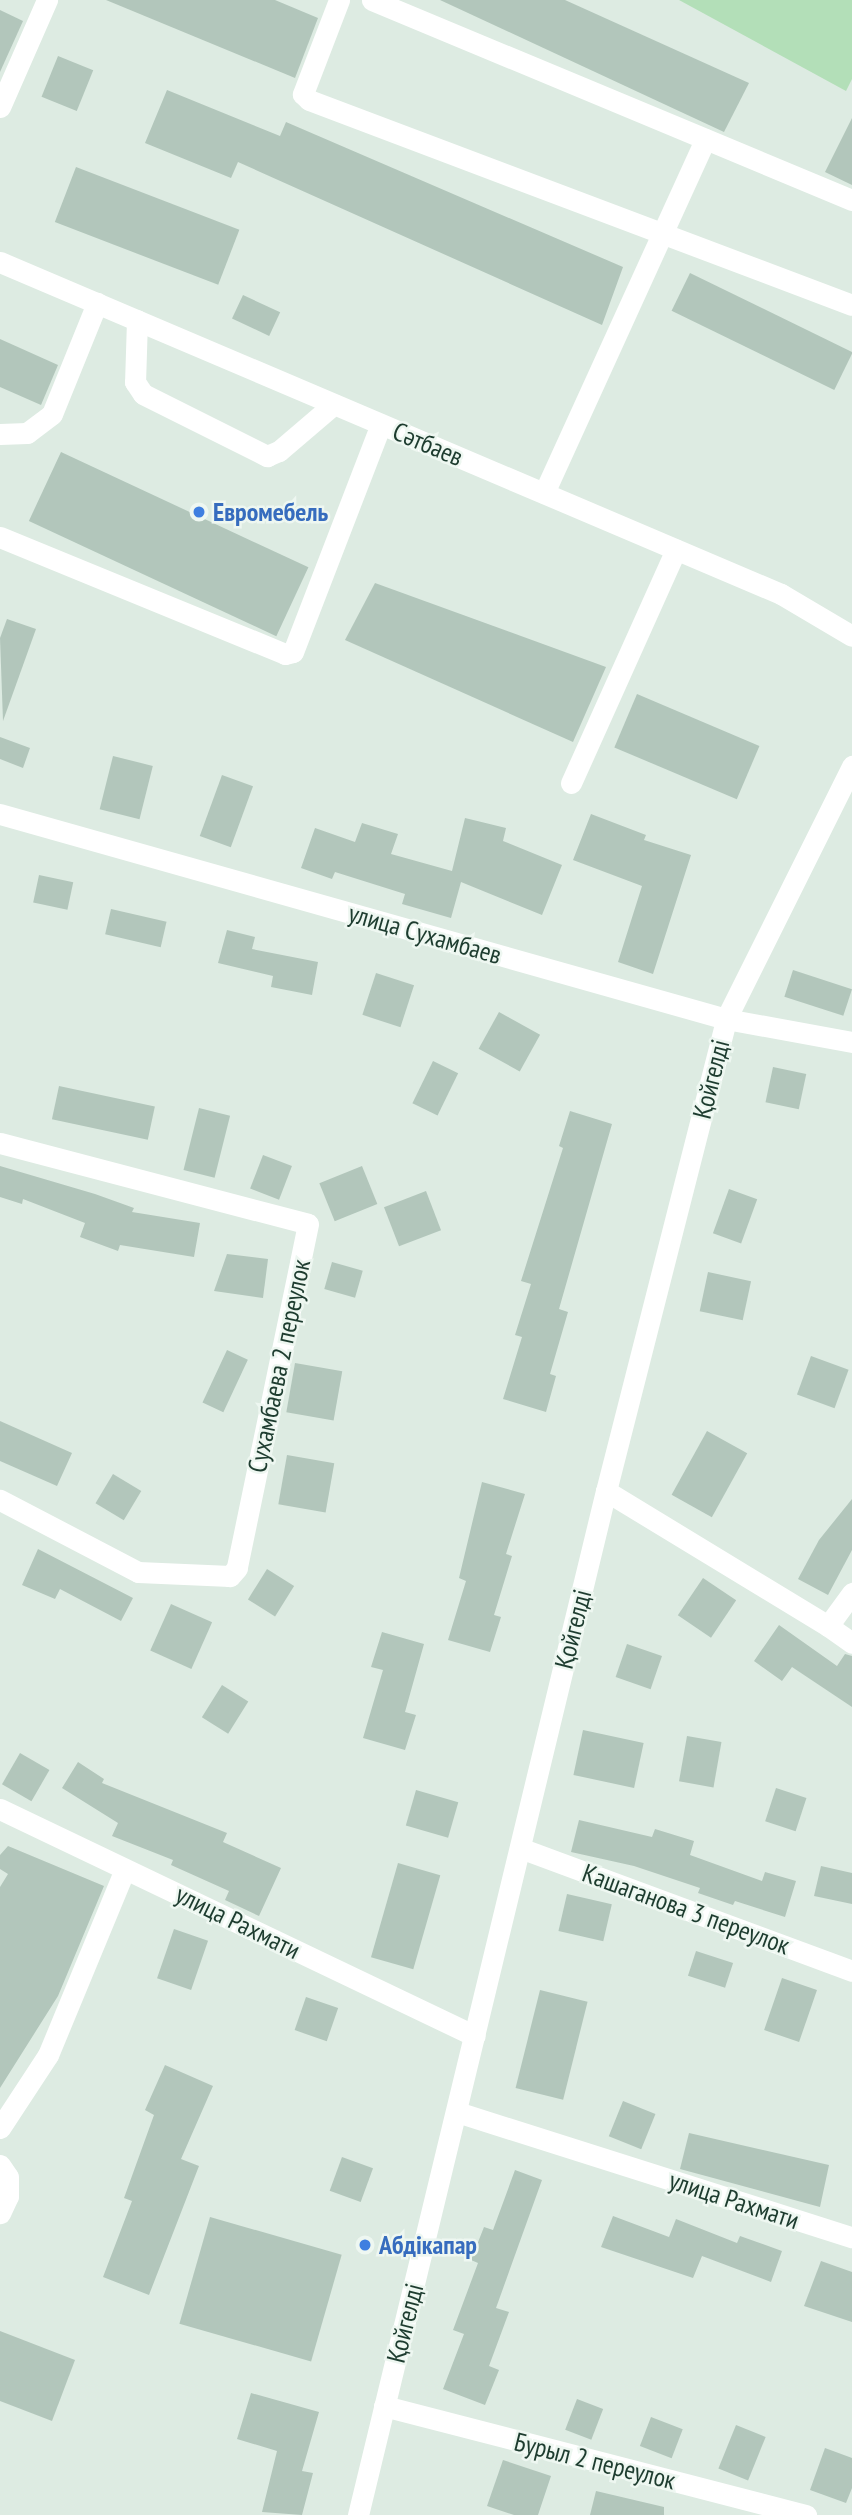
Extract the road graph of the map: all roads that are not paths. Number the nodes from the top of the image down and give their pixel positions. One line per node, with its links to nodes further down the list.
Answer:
1 (47, 0): 4 (street)
2 (339, 0): 7 (street)
3 (372, 0): 5 (street)
4 (0, 107)
5 (705, 139): 6 (street); 7 (street)
6 (852, 200)
7 (663, 231): 10 (street); 15 (street)
8 (0, 262): 9 (street, Сәтбаев)
9 (97, 303): 11 (street, Сәтбаев); 14 (street)
10 (852, 305)
11 (137, 320): 12 (street, Сәтбаев); 12 (street)
12 (334, 404): 13 (street, Сәтбаев)
13 (382, 424): 15 (street, Сәтбаев); 16 (street)
14 (0, 434)
15 (544, 494): 17 (street, Сәтбаев)
16 (0, 537)
17 (676, 550): 18 (street, Сәтбаев); 20 (street)
18 (852, 636)
19 (852, 766): 22 (street, Қойгелді)
20 (570, 783)
21 (0, 814): 22 (street, улица Сухамбаев)
22 (726, 1019): 23 (street, улица Сухамбаев); 25 (street, Қойгелді)
23 (852, 1042)
24 (0, 1143): 26 (street, Сухамбаева 2 переулок)
25 (606, 1491): 28 (street); 31 (street, Қойгелді)
26 (0, 1500)
27 (852, 1593): 28 (street)
28 (828, 1626): 29 (street)
29 (852, 1643)
30 (0, 1809): 32 (street, улица Рахмати)
31 (520, 1848): 33 (street, Кашаганова 3 переулок); 34 (street, Қойгелді)
32 (125, 1869): 34 (street, улица Рахмати); 36 (street)
33 (852, 1971)
34 (475, 2036): 35 (street, Қойгелді)
35 (457, 2112): 39 (street, улица Рахмати); 40 (street, Қойгелді)
36 (0, 2128)
37 (0, 2165): 38 (street)
38 (0, 2213)
39 (852, 2237)
40 (384, 2406): 41 (street, Қойгелді); 42 (street, Бурыл 2 переулок)
41 (358, 2515)
42 (806, 2515)

